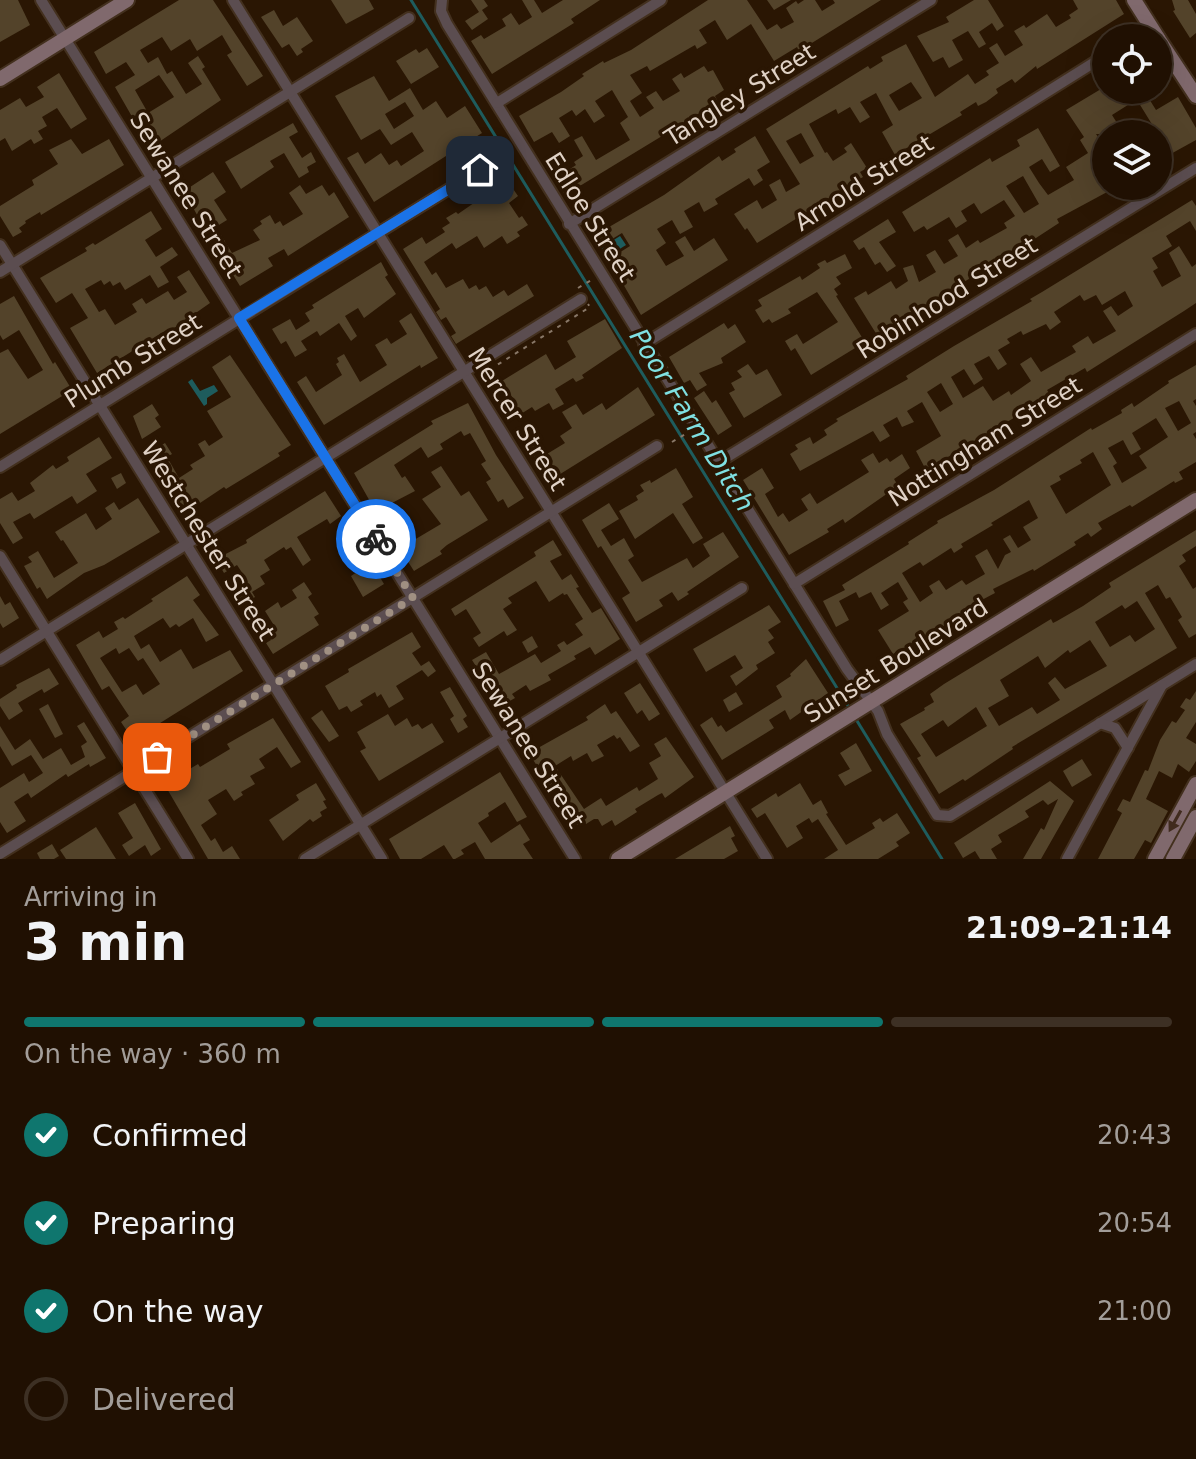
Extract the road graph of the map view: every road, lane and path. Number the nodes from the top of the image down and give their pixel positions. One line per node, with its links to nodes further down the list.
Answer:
1 (41, 0): 10 (street, Sewanee Street)
2 (127, 0): 10 (street)
3 (233, 0): 14 (street, Mercer Street)
4 (442, 0): 16 (street, Edloe Street)
5 (661, 0): 16 (street)
6 (931, 0): 22 (street, Tangley Street)
7 (1134, 0): 9 (street)
8 (409, 18): 14 (street)
9 (1149, 24)
10 (65, 38): 13 (street); 21 (street, Sewanee Street)
11 (1172, 59): 15 (street)
12 (1092, 64): 31 (street, Arnold Street)
13 (0, 79)
14 (290, 92): 21 (street); 23 (street, Mercer Street)
15 (1195, 93)
16 (497, 103): 22 (street, Edloe Street)
17 (516, 157): 19 (path)
18 (491, 163): 23 (street, Plumb Street)
19 (506, 163)
20 (1196, 168): 38 (street, Robinhood Street)
21 (152, 178): 25 (street); 29 (street, Sewanee Street)
22 (569, 224): 31 (street, Edloe Street)
23 (377, 232): 29 (street, Plumb Street); 32 (street, Mercer Street)
24 (0, 245): 25 (street, Westchester Street)
25 (12, 264): 26 (street); 33 (street, Westchester Street)
26 (0, 272)
27 (591, 280): 28 (path)
28 (580, 291): 32 (street)
29 (239, 318): 33 (street, Plumb Street); 37 (street, Sewanee Street)
30 (1196, 334): 44 (street, Nottingham Street)
31 (644, 344): 38 (street, Edloe Street)
32 (464, 372): 37 (street); 41 (street, Mercer Street)
33 (100, 405): 39 (street, Plumb Street); 42 (street, Westchester Street)
34 (687, 433): 35 (path)
35 (672, 442)
36 (657, 446): 41 (street)
37 (326, 458): 42 (street); 46 (street, Sewanee Street)
38 (719, 462): 44 (street, Edloe Street)
39 (0, 467)
40 (1196, 500): 53 (street, Sunset Boulevard)
41 (551, 512): 46 (street); 48 (street, Mercer Street)
42 (186, 545): 47 (street); 52 (street, Westchester Street)
43 (0, 556): 47 (street)
44 (794, 584): 53 (street, Edloe Street)
45 (742, 588): 48 (street)
46 (413, 598): 52 (street); 55 (street, Sewanee Street)
47 (47, 631): 49 (street); 57 (street)
48 (638, 652): 55 (street); 59 (street, Mercer Street)
49 (0, 660)
50 (1196, 664): 51 (street)
51 (1163, 684): 54 (street); 56 (street)
52 (273, 685): 57 (street); 61 (street, Westchester Street)
53 (866, 705): 54 (street, Edloe Street); 59 (street, Sunset Boulevard)
54 (1100, 723): 56 (street)
55 (500, 738): 61 (street); 67 (street, Sewanee Street)
56 (1128, 748): 70 (street)
57 (134, 771): 62 (street); 64 (street)
58 (1196, 784): 63 (street, one-way to 63)
59 (725, 793): 68 (street, Sunset Boulevard); 69 (street, Mercer Street)
60 (1196, 817): 63 (street)
61 (360, 825): 65 (street); 66 (street, Westchester Street)
62 (0, 854)
63 (1164, 857)
64 (188, 859)
65 (305, 859)
66 (382, 859)
67 (575, 859)
68 (618, 859)
69 (767, 859)
70 (1067, 859)

